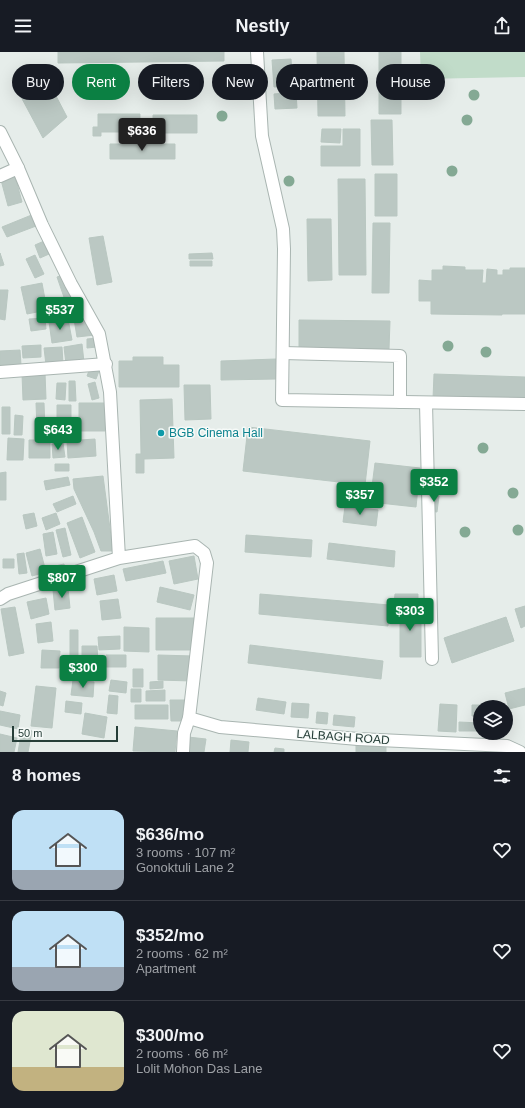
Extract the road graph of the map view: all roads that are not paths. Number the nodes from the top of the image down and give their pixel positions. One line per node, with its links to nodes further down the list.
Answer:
1 (257, 52): 5 (street)
2 (0, 132): 3 (street)
3 (18, 168): 4 (street); 6 (street)
4 (0, 176)
5 (283, 353): 8 (street); 8 (street)
6 (106, 364): 7 (street); 11 (street)
7 (0, 372)
8 (400, 402): 9 (street)
9 (426, 403): 10 (street); 13 (street)
10 (525, 404)
11 (119, 558): 12 (street); 14 (street)
12 (0, 599)
13 (432, 660)
14 (189, 718): 15 (street); 16 (street, LALBAGH ROAD)
15 (183, 752)
16 (520, 752)

